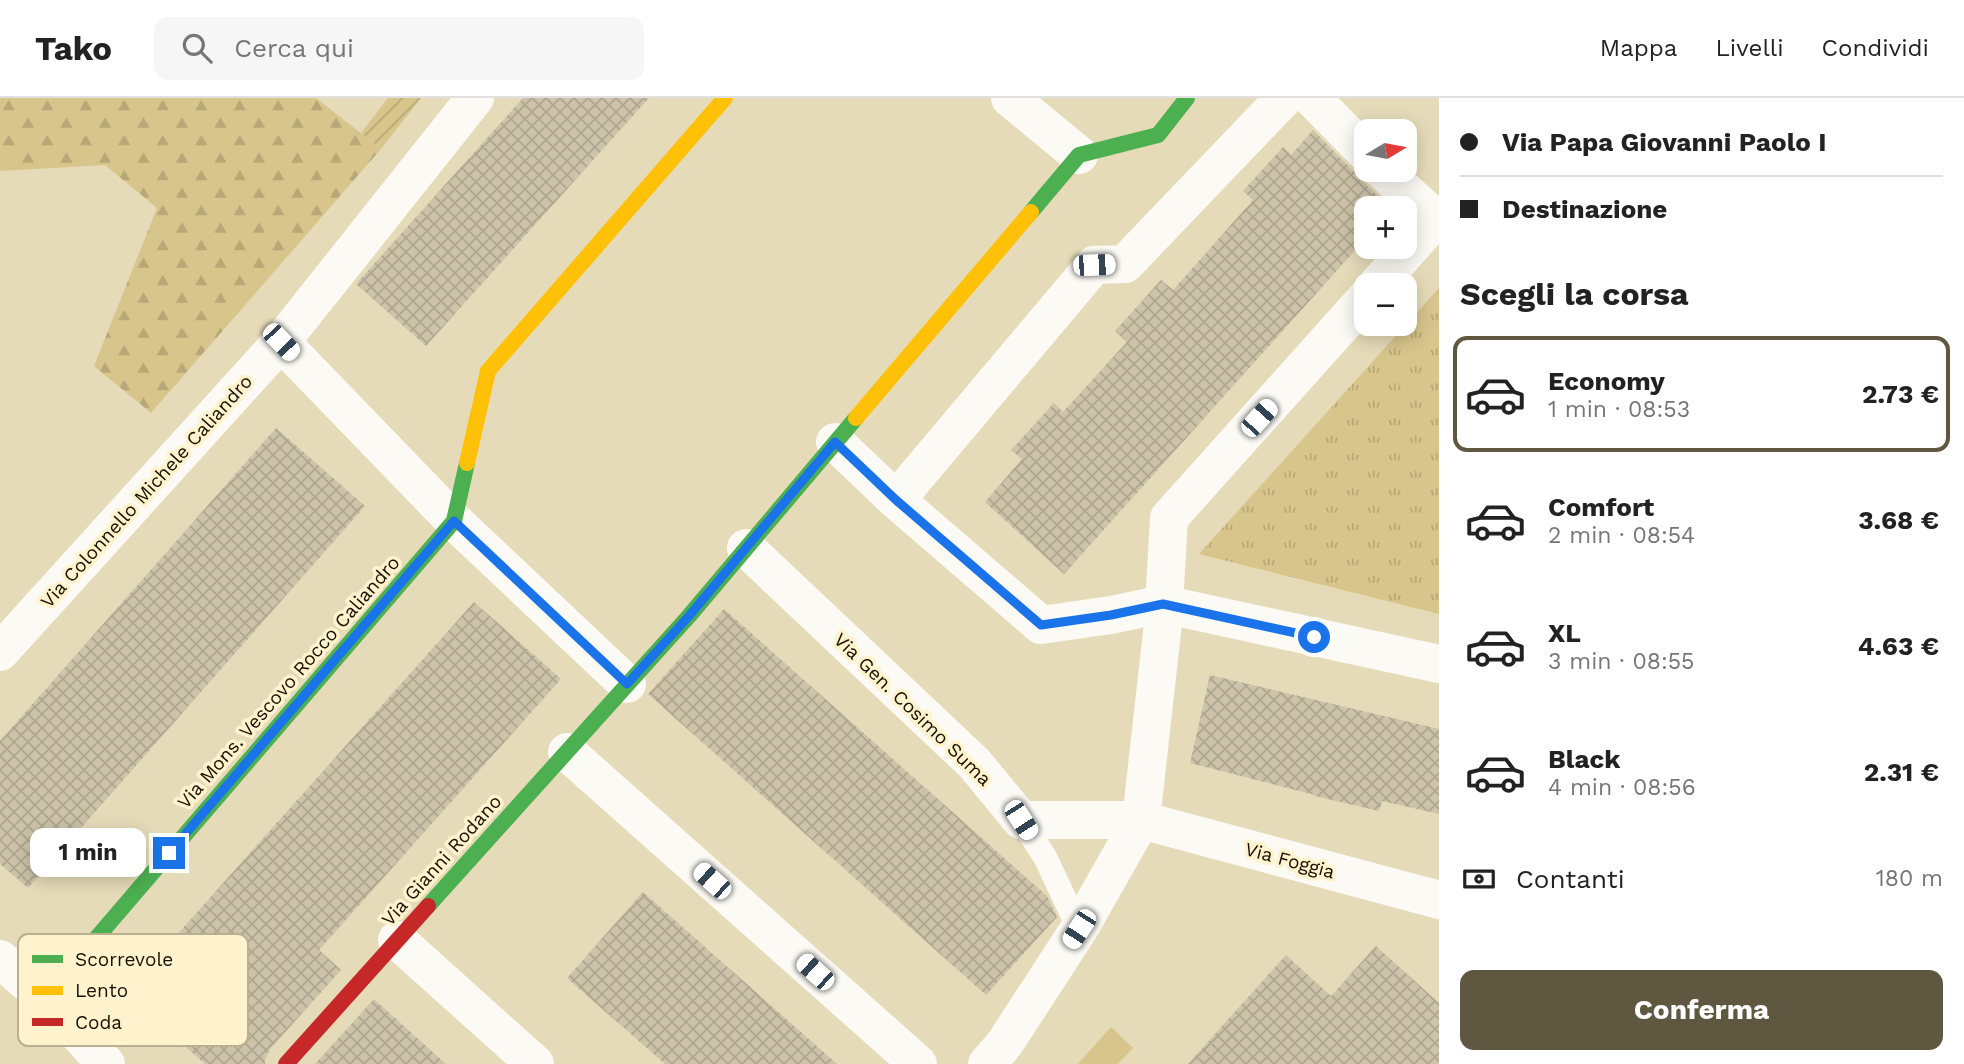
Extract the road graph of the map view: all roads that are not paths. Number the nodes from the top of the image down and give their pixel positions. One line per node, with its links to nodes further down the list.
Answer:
1 (475, 98): 13 (street, Via Colonnello Michele Caliandro)
2 (725, 98): 16 (street)
3 (1010, 98): 8 (street)
4 (1187, 98): 8 (street)
5 (1284, 98): 15 (street)
6 (1312, 98): 7 (street)
7 (1354, 141)
8 (1079, 155): 14 (street, Via Gianni Rodano)
9 (1395, 182): 10 (street)
10 (1438, 220): 11 (street)
11 (1388, 273)
12 (1354, 312): 18 (street)
13 (281, 342): 16 (street); 19 (street, Via Colonnello Michele Caliandro)
14 (835, 442): 15 (street); 17 (street, Via Gianni Rodano)
15 (896, 500): 18 (street)
16 (454, 521): 21 (street); 27 (street, Via Mons. Vescovo Rocco Caliandro)
17 (746, 548): 21 (street, Via Gianni Rodano); 23 (street, Via Gen. Cosimo Suma)
18 (1163, 604): 20 (street); 24 (street)
19 (0, 652)
20 (1439, 664)
21 (627, 684): 22 (street, Via Gianni Rodano)
22 (567, 752): 28 (street, Via Gianni Rodano); 35 (street)
23 (1021, 820): 24 (street); 26 (lane)
24 (1141, 820): 25 (street, Via Foggia); 26 (street)
25 (1439, 900)
26 (1079, 929): 36 (street)
27 (100, 934)
28 (397, 940): 33 (street, Via Gianni Rodano); 34 (street)
29 (0, 959): 30 (street)
30 (18, 975)
31 (89, 1046): 32 (street)
32 (106, 1064)
33 (286, 1064)
34 (535, 1064)
35 (918, 1064)
36 (987, 1064)

